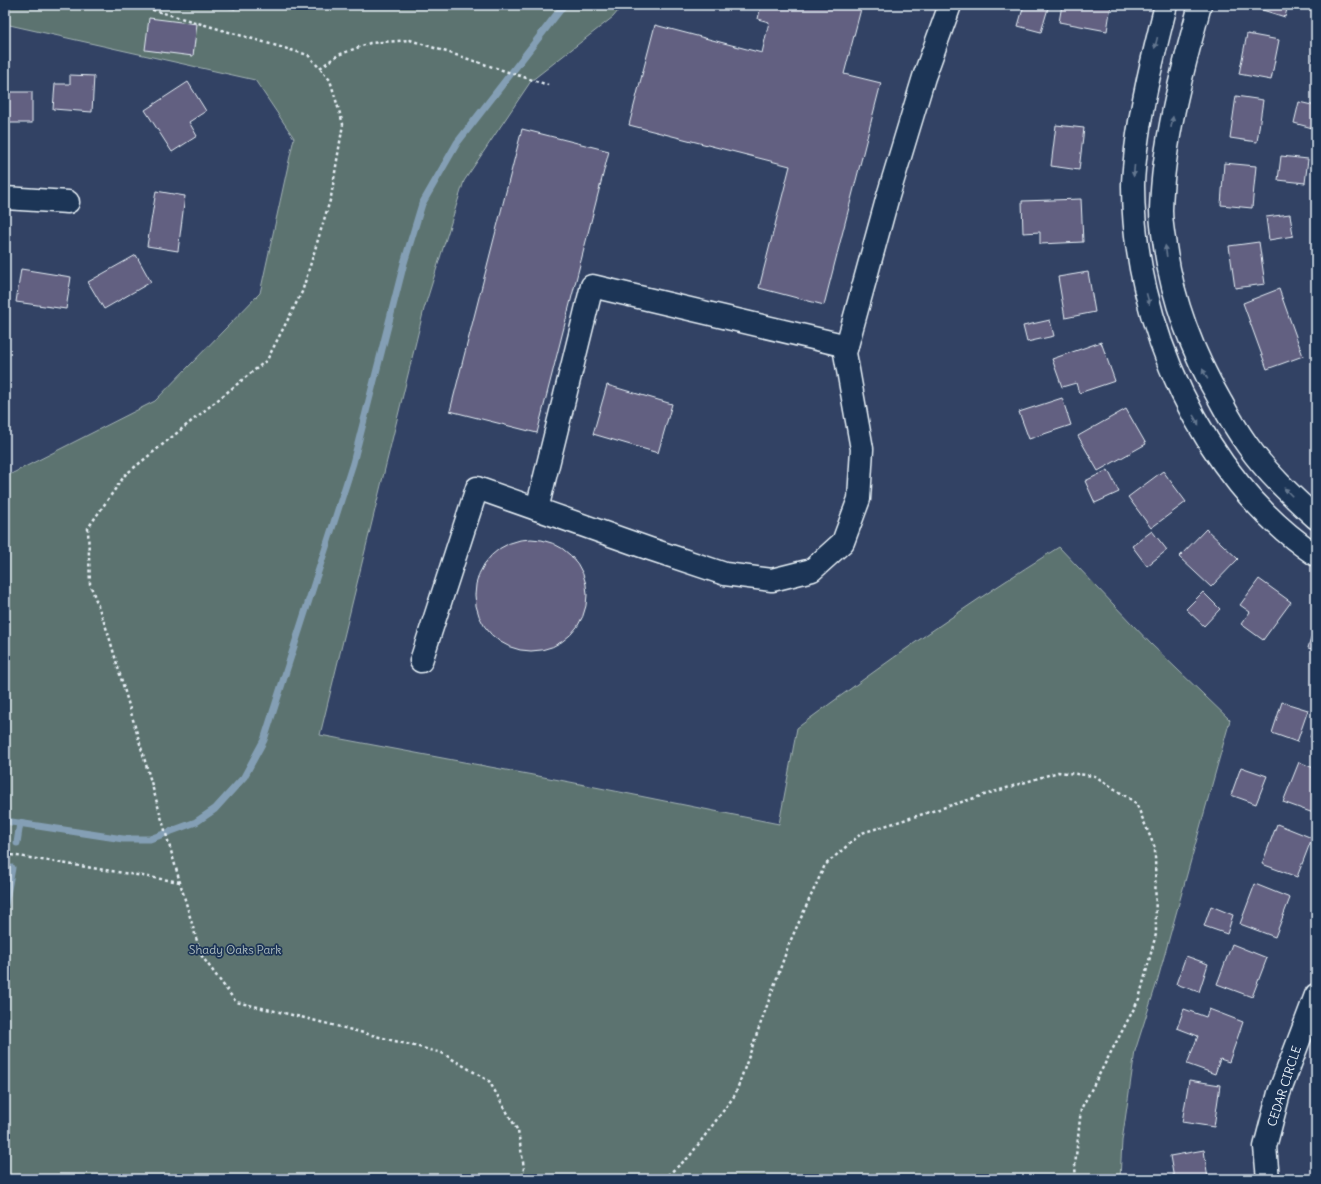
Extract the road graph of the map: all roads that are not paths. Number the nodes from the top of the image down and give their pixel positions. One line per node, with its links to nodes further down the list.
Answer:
1 (950, 5): 6 (street)
2 (1166, 5): 9 (street, one-way to 9)
3 (1200, 5): 8 (street, one-way to 3)
4 (5, 198): 5 (street)
5 (68, 202)
6 (847, 346): 7 (street); 7 (street)
7 (537, 509): 10 (street)
8 (1316, 518)
9 (1316, 555)
10 (421, 661)
11 (1316, 995): 12 (street, CEDAR CIRCLE)
12 (1268, 1179)

